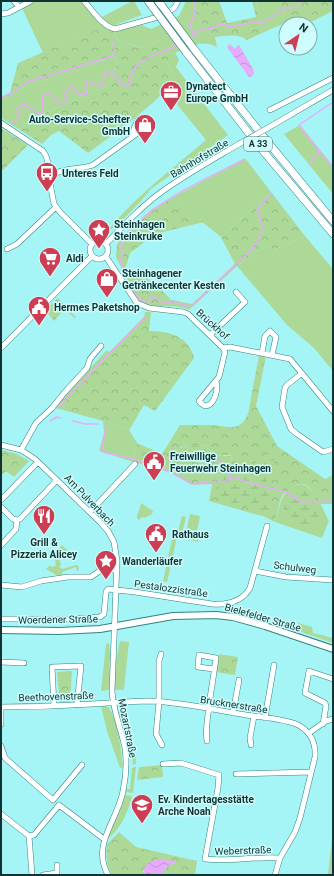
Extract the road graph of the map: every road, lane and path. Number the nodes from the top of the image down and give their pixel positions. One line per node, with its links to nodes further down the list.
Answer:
1 (14, 1): 7 (street)
2 (31, 1): 7 (street)
3 (84, 1): 5 (street)
4 (148, 1): 17 (highway, A 33, bridge)
5 (178, 1)
6 (160, 4): 16 (highway, A 33, bridge)
7 (19, 8): 8 (street)
8 (1, 14)
9 (333, 78): 11 (street)
10 (333, 90): 19 (street, Bahnhofstraße, bridge)
11 (270, 110)
12 (1, 123): 14 (street)
13 (131, 138): 14 (street)
14 (52, 176): 15 (street)
15 (56, 207): 18 (street); 20 (street)
16 (333, 221)
17 (333, 234)
18 (92, 244): 19 (street); 21 (street)
19 (106, 244): 22 (street)
20 (7, 249)
21 (92, 256): 22 (street); 26 (street)
22 (106, 257): 24 (street, Brückhof)
23 (236, 292): 24 (street)
24 (210, 335): 27 (street, Brückhof)
25 (101, 346): 34 (street)
26 (1, 348)
27 (223, 348): 28 (street, Brückhof); 31 (street)
28 (262, 353): 29 (street, Brückhof); 29 (street)
29 (272, 355): 30 (street, Brückhof)
30 (301, 374): 32 (street, Brückhof); 35 (street)
31 (216, 381): 31 (street)
32 (333, 410)
33 (1, 445): 34 (street, Am Pulverbach)
34 (21, 450): 36 (street, Am Pulverbach)
35 (333, 450)
36 (38, 462): 38 (street, Am Pulverbach); 39 (street)
37 (136, 464): 41 (street)
38 (57, 480): 41 (street, Am Pulverbach); 42 (street)
39 (1, 500)
40 (1, 507): 42 (street)
41 (90, 512): 45 (street, Am Pulverbach)
42 (17, 520): 44 (street)
43 (267, 526): 46 (street, Pestalozzistraße)
44 (1, 545)
45 (117, 570): 48 (street); 49 (street, Am Pulverbach)
46 (255, 570): 47 (street, Schulweg); 49 (street, Pestalozzistraße)
47 (333, 580)
48 (1, 585)
49 (116, 590): 50 (street); 51 (street, Am Pulverbach)
50 (1, 619)
51 (115, 627): 52 (main road, Woerdener Straße); 53 (main road, Bielefelder Straße); 62 (street, Mozartstraße)
52 (1, 630)
53 (333, 649)
54 (161, 654): 61 (street)
55 (1, 662): 56 (street)
56 (24, 663)
57 (274, 665): 69 (street)
58 (214, 669): 66 (street)
59 (333, 679): 72 (street)
60 (238, 680): 67 (street)
61 (159, 702): 62 (street, Brucknerstraße); 66 (street, Brucknerstraße); 75 (street)
62 (113, 703): 63 (street, Beethovenstraße); 84 (street, Mozartstraße)
63 (77, 705): 64 (street, Beethovenstraße); 64 (street)
64 (54, 706): 65 (street, Beethovenstraße)
65 (1, 707): 71 (street)
66 (209, 709): 67 (street, Brucknerstraße); 74 (street)
67 (233, 713): 68 (street, Brucknerstraße)
68 (254, 716): 69 (street, Brucknerstraße); 76 (street)
69 (265, 718): 73 (street, Brucknerstraße)
70 (333, 719): 72 (street)
71 (1, 724)
72 (323, 724): 73 (street)
73 (309, 734): 80 (street)
74 (207, 741)
75 (162, 745)
76 (251, 745)
77 (1, 746): 79 (street)
78 (163, 764): 85 (street, Weberstraße)
79 (82, 765)
80 (311, 772): 81 (street); 85 (street)
81 (236, 774)
82 (1, 814): 83 (street)
83 (29, 836): 84 (street); 87 (street)
84 (104, 839): 89 (street, Mozartstraße)
85 (280, 858): 90 (street)
86 (57, 865): 88 (street)
87 (32, 875)
88 (43, 875)
89 (108, 875)
90 (275, 875)

